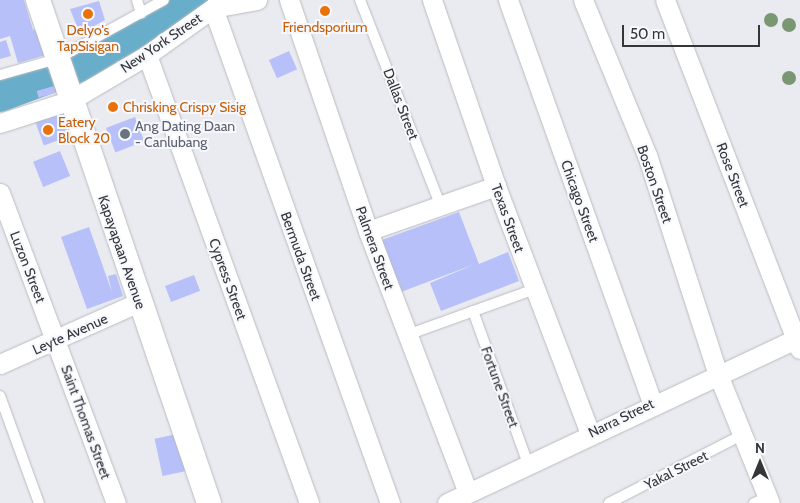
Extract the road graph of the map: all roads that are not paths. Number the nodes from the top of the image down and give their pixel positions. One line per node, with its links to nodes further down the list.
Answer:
1 (38, 0): 15 (street, Kapayapaan Avenue)
2 (137, 0): 12 (lane)
3 (164, 0): 12 (lane)
4 (257, 0): 11 (street, New York Street)
5 (289, 0): 20 (street, Palmera Street)
6 (360, 0): 19 (lane, Dallas Street)
7 (432, 0): 17 (street, Texas Street)
8 (508, 0): 30 (street, Chicago Street)
9 (583, 0): 28 (street, Boston Street)
10 (665, 0): 26 (street, Rose Street)
11 (213, 8): 13 (street, New York Street); 40 (street, Bermuda Street)
12 (141, 13): 15 (lane)
13 (147, 55): 15 (street, New York Street); 39 (street, Cypress Street)
14 (0, 74): 15 (lane)
15 (63, 77): 16 (street, New York Street); 22 (street, Kapayapaan Avenue)
16 (0, 123)
17 (496, 186): 19 (street); 21 (street, Texas Street)
18 (0, 193): 25 (street, Luzon Street)
19 (441, 208): 20 (street)
20 (368, 232): 24 (street, Palmera Street)
21 (535, 289): 23 (lane); 31 (street, Texas Street)
22 (139, 302): 25 (street, Leyte Avenue); 38 (street, Kapayapaan Avenue)
23 (473, 311): 24 (lane); 33 (lane, Fortune Street)
24 (408, 335): 34 (street, Palmera Street)
25 (56, 341): 27 (street, Leyte Avenue); 37 (street, Saint Thomas Street)
26 (798, 344): 28 (street, Narra Street)
27 (0, 364)
28 (717, 372): 30 (street, Narra Street); 32 (street, Boston Street)
29 (0, 396): 36 (lane)
30 (652, 403): 31 (street, Narra Street)
31 (590, 433): 33 (street, Narra Street)
32 (742, 436): 35 (street, Boston Street); 42 (lane, Yakal Street)
33 (528, 464): 34 (street, Narra Street)
34 (468, 493): 41 (street, Narra Street)
35 (764, 501)
36 (39, 503)
37 (116, 503)
38 (209, 503)
39 (309, 503)
40 (390, 503)
41 (447, 503)
42 (609, 503)

